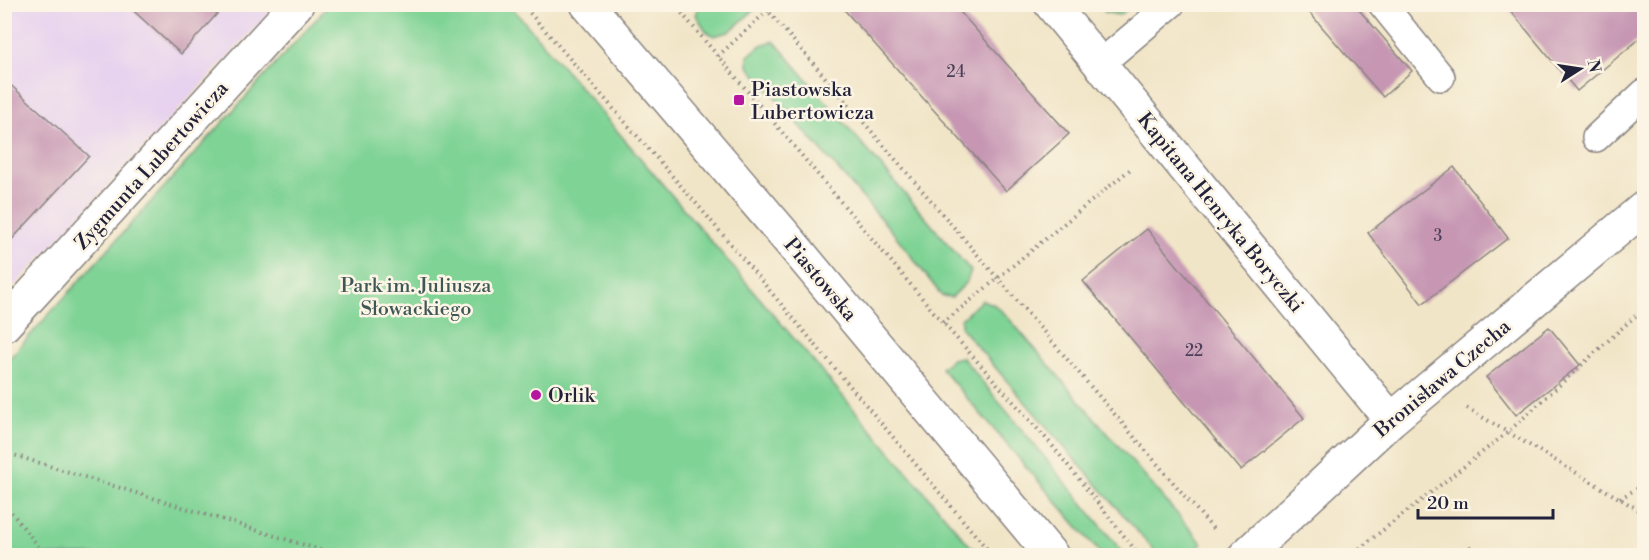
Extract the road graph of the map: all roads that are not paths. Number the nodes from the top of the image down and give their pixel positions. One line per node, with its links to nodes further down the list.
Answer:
1 (297, 4): 11 (street, Zygmunta Lubertowicza)
2 (587, 4): 14 (street, Piastowska)
3 (1051, 4): 6 (street, Kapitana Henryka Boryczki)
4 (1171, 4): 6 (lane)
5 (1382, 4): 7 (lane)
6 (1100, 64): 12 (street, Kapitana Henryka Boryczki)
7 (1442, 77)
8 (1644, 93): 9 (lane)
9 (1596, 138)
10 (1644, 208): 12 (street, Bronisława Czecha)
11 (4, 324)
12 (1391, 420): 13 (street, Bronisława Czecha)
13 (1233, 547)
14 (1052, 555)

